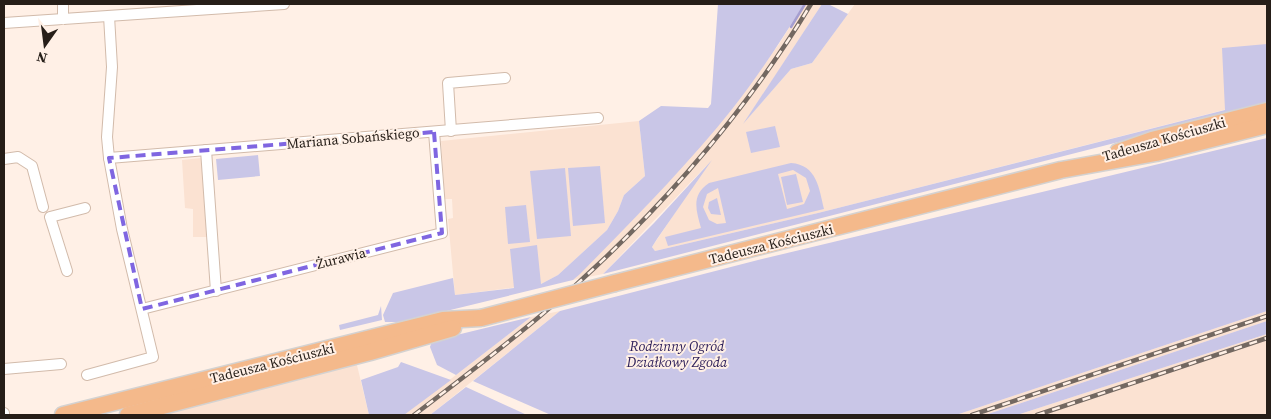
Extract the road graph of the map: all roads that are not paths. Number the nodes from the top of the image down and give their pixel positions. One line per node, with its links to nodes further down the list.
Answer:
1 (63, 4): 4 (street)
2 (284, 4): 3 (street)
3 (109, 16): 4 (street); 13 (street)
4 (63, 19): 5 (street)
5 (4, 23)
6 (505, 78): 10 (street)
7 (1267, 111): 15 (main road, Tadeusza Kościuszki)
8 (598, 118): 10 (street, Mariana Sobańskiego)
9 (1267, 125): 15 (main road, Tadeusza Kościuszki)
10 (451, 131): 11 (street, Mariana Sobańskiego)
11 (434, 132): 12 (street, Mariana Sobańskiego); 19 (street, Żurawia)
12 (206, 150): 13 (street, Mariana Sobańskiego); 19 (street)
13 (109, 158): 20 (street)
14 (4, 159): 16 (street)
15 (1062, 170): 21 (main road, Tadeusza Kościuszki, bridge)
16 (43, 207)
17 (85, 208): 18 (street)
18 (67, 271)
19 (216, 291): 20 (street, Żurawia)
20 (142, 309): 24 (street)
21 (481, 318): 25 (main road, Tadeusza Kościuszki); 26 (main road, Tadeusza Kościuszki)
22 (61, 364): 23 (street)
23 (4, 369)
24 (87, 375)
25 (64, 415)
26 (128, 415)

